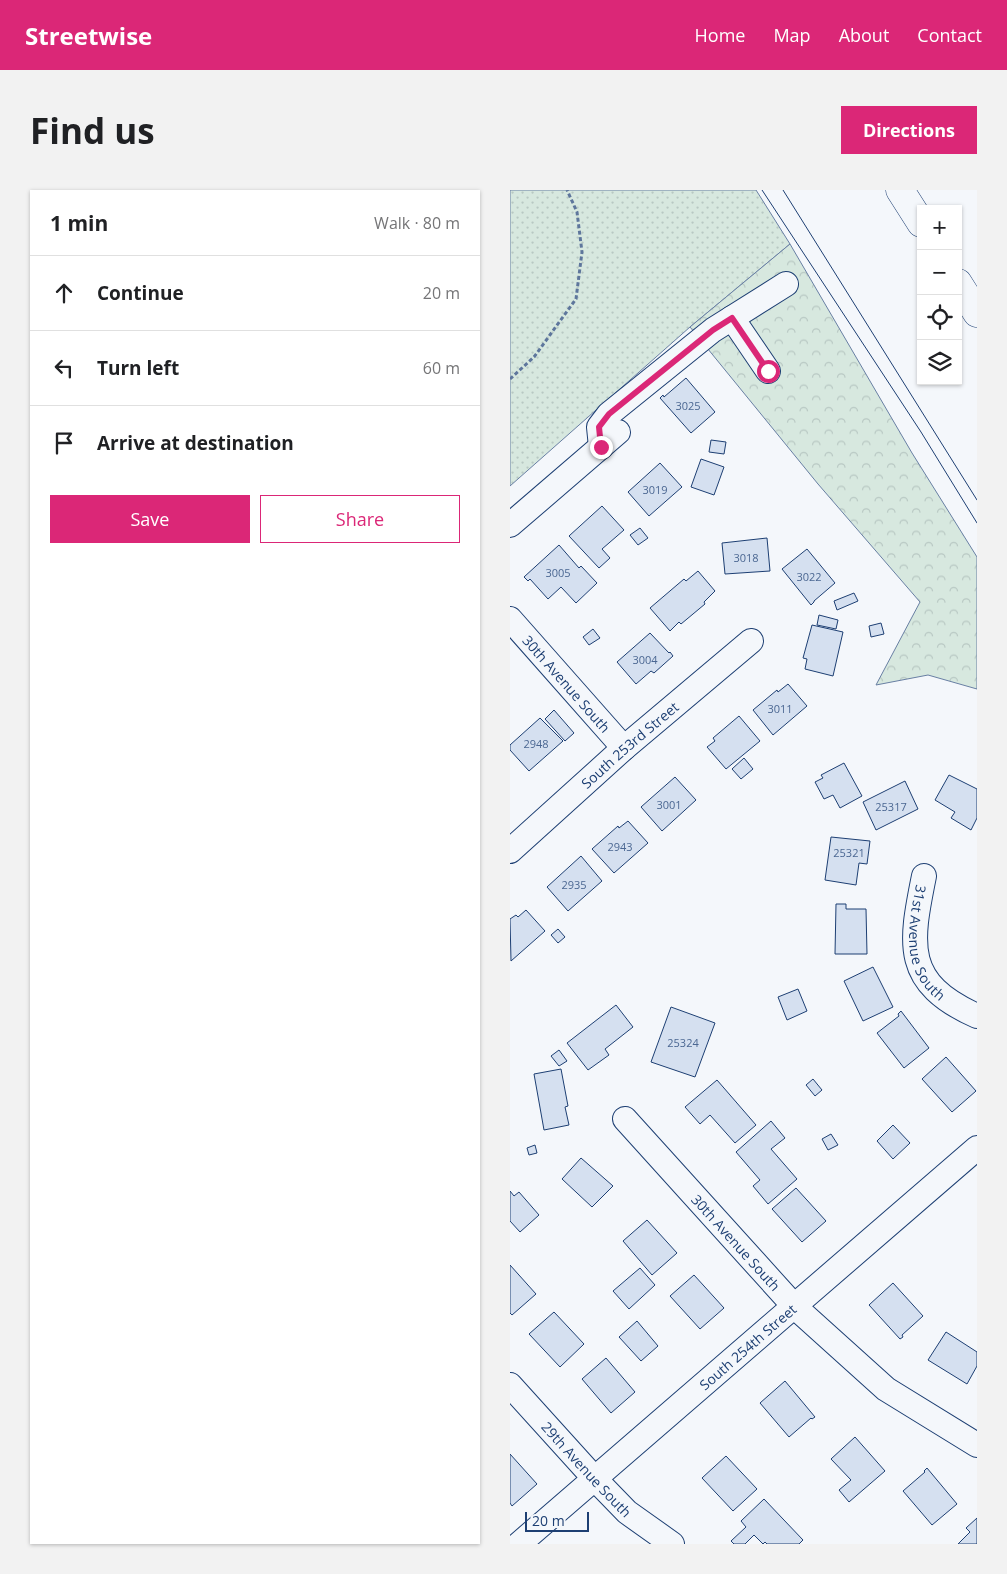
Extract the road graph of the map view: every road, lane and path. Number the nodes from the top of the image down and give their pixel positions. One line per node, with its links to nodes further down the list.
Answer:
1 (567, 190): 9 (path)
2 (900, 190): 3 (highway)
3 (917, 217)
4 (786, 284): 7 (street)
5 (962, 289): 6 (highway)
6 (977, 313)
7 (732, 318): 8 (street); 10 (street)
8 (768, 371)
9 (510, 379)
10 (510, 525)
11 (510, 619): 13 (street, 30th Avenue South)
12 (751, 641): 13 (street, South 253rd Street)
13 (624, 748): 14 (street, South 253rd Street)
14 (510, 850)
15 (924, 876): 16 (street, 31st Avenue South)
16 (977, 1016)
17 (624, 1120): 19 (street, 30th Avenue South)
18 (977, 1148): 19 (street, South 254th Street)
19 (795, 1307): 21 (street, 30th Avenue South); 22 (street, South 254th Street)
20 (510, 1385): 22 (street, 29th Avenue South)
21 (977, 1445)
22 (595, 1479): 23 (street, South 254th Street); 24 (street, 29th Avenue South)
23 (519, 1544)
24 (672, 1544)

